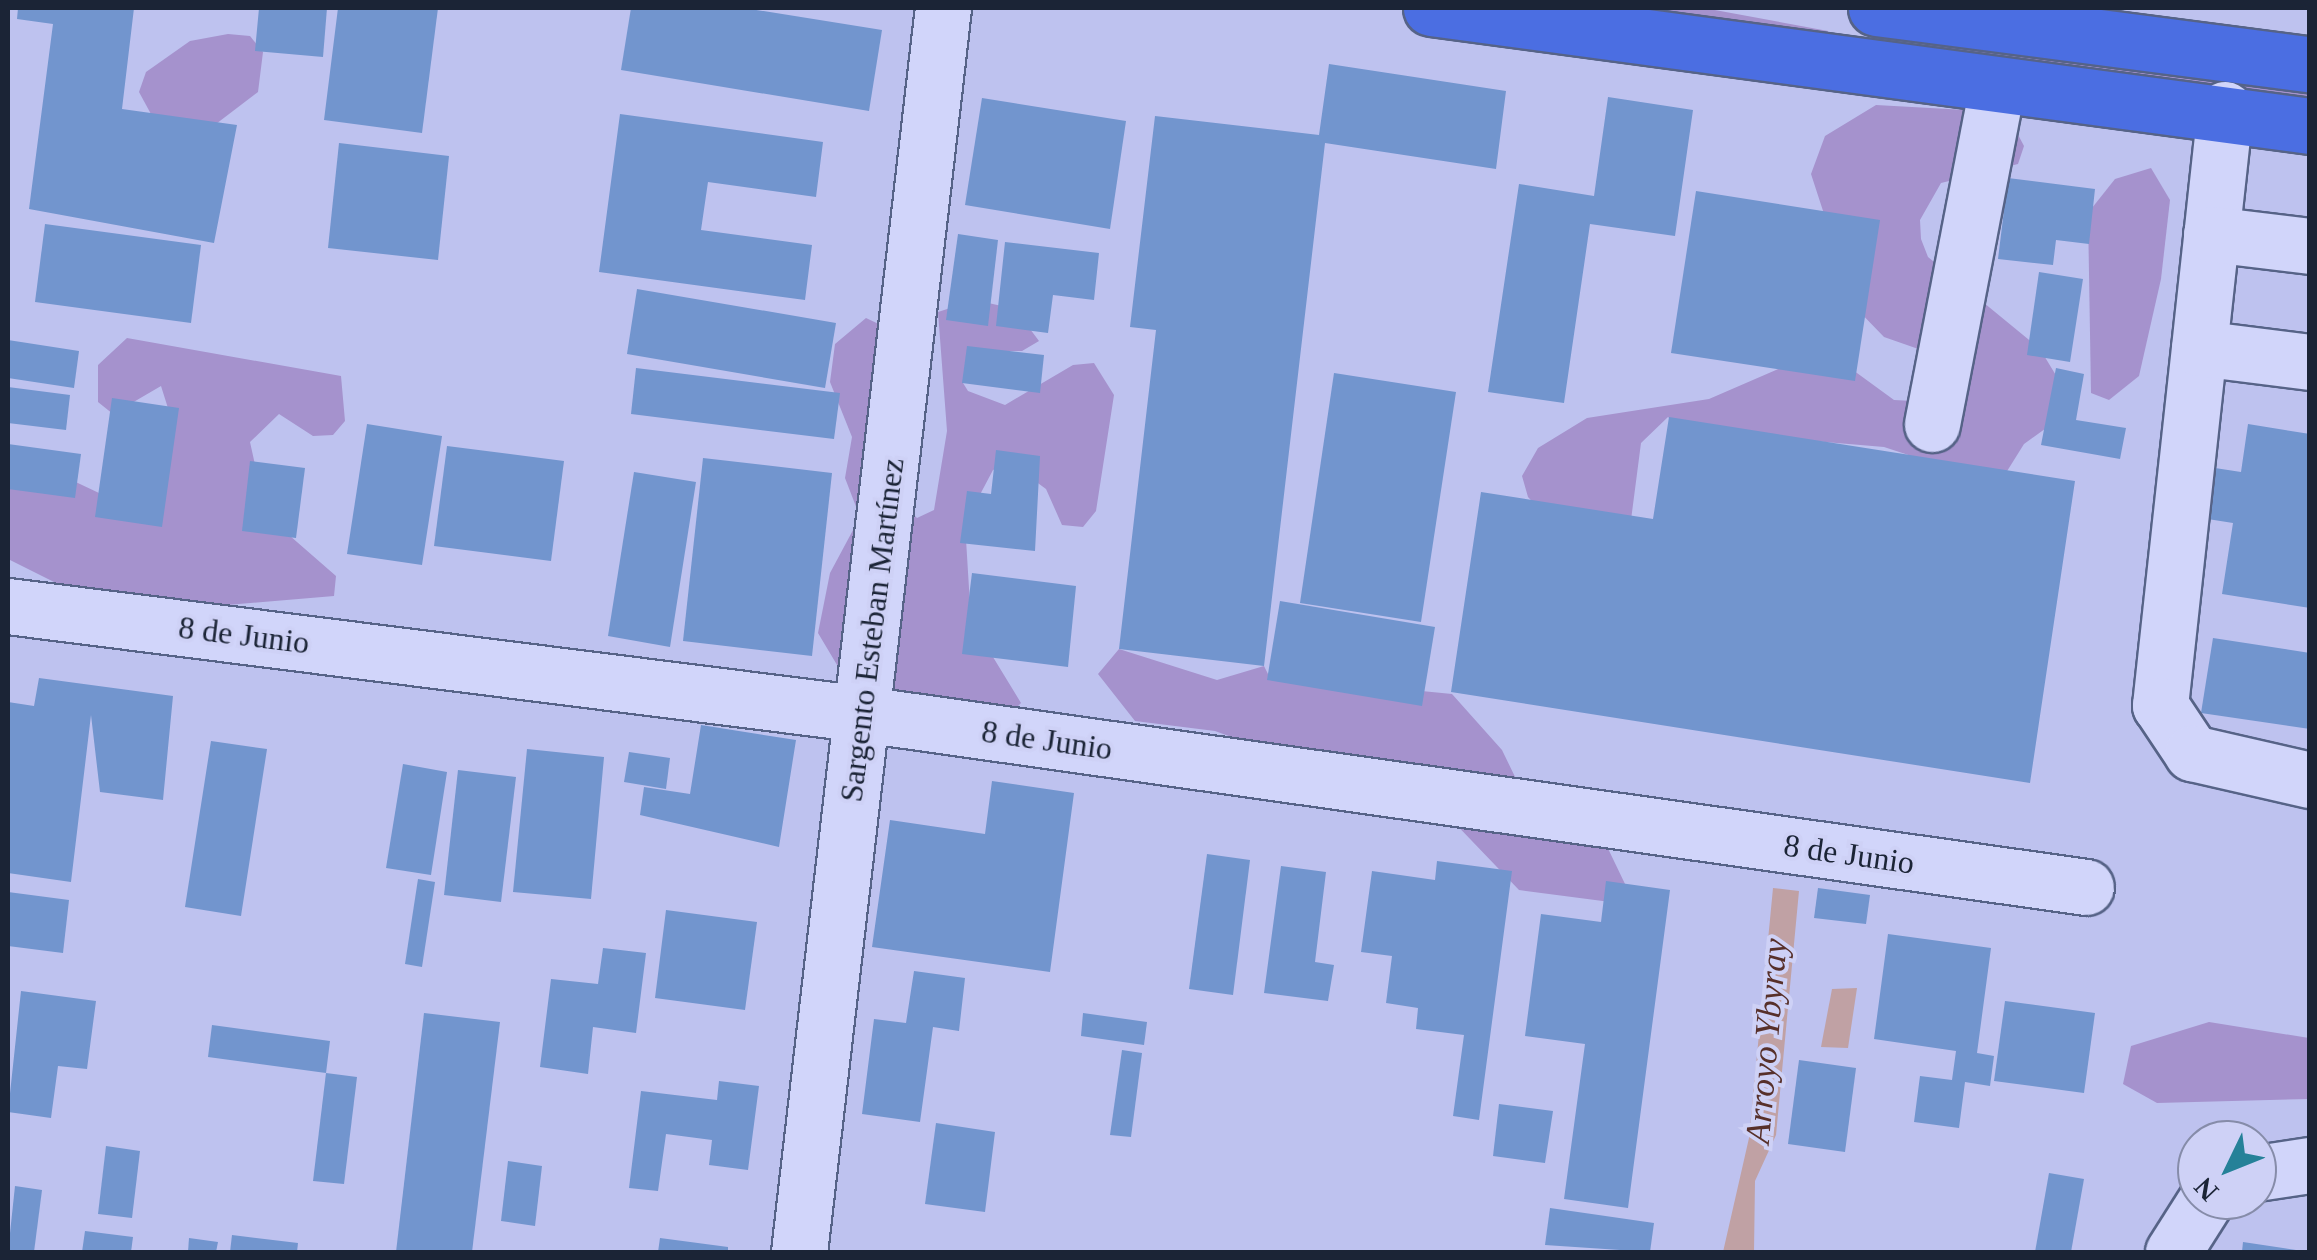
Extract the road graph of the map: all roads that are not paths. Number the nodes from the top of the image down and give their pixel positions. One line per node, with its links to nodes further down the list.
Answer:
1 (943, 8): 15 (street, Sargento Esteban Martínez)
2 (1431, 8): 5 (highway)
3 (1885, 8): 4 (highway); 5 (street)
4 (2296, 62): 8 (highway)
5 (1882, 70): 6 (highway)
6 (1997, 85): 7 (highway); 13 (street)
7 (2225, 109): 8 (highway); 9 (street)
8 (2293, 124)
9 (2211, 234): 10 (street); 11 (street)
10 (2310, 246)
11 (2198, 348): 12 (street); 16 (street)
12 (2310, 362)
13 (1932, 424)
14 (8, 606): 15 (street, 8 de Junio)
15 (862, 714): 17 (street, 8 de Junio); 21 (street, Sargento Esteban Martínez)
16 (2310, 780)
17 (2086, 887)
18 (2310, 1165): 19 (street)
19 (2277, 1171)
20 (2194, 1220): 22 (street)
21 (799, 1252)
22 (2174, 1252)

